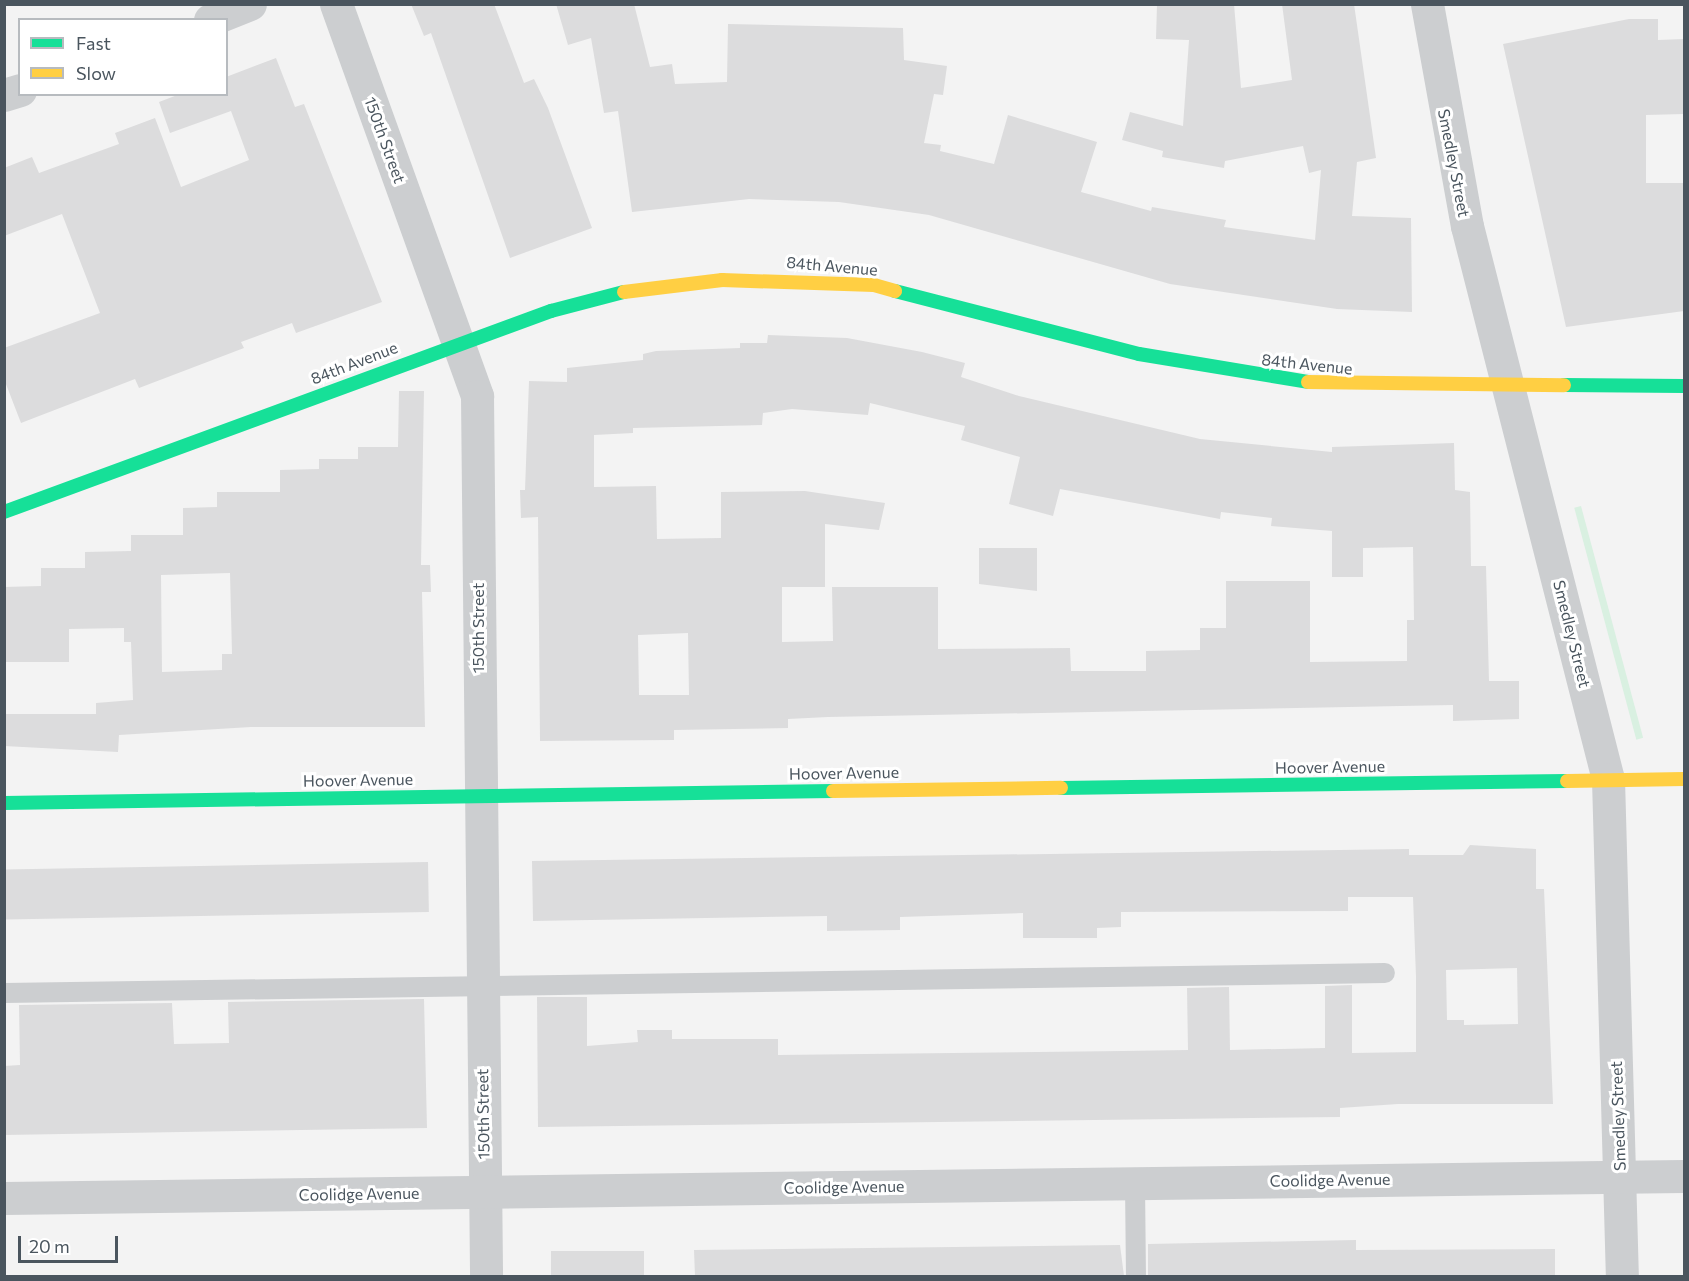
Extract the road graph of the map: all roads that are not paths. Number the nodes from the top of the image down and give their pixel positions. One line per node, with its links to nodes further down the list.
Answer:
1 (250, 4): 4 (street)
2 (336, 4): 5 (street, 150th Street)
3 (1433, 5): 7 (street, Smedley Street)
4 (215, 18)
5 (457, 343): 7 (street, 84th Avenue); 8 (street, 84th Avenue); 11 (street, 150th Street)
6 (1684, 386): 7 (street, 84th Avenue)
7 (1509, 388): 9 (street, Smedley Street)
8 (4, 512)
9 (1608, 779): 10 (street, Hoover Avenue); 11 (street, Hoover Avenue); 16 (street, Smedley Street)
10 (1684, 779)
11 (479, 794): 12 (street, Hoover Avenue); 14 (street, 150th Street)
12 (4, 803)
13 (1385, 973): 14 (lane)
14 (482, 987): 15 (lane); 19 (street, 150th Street)
15 (4, 993)
16 (1620, 1176): 17 (street, Coolidge Avenue); 18 (street, Coolidge Avenue); 23 (street, Smedley Street)
17 (1684, 1176)
18 (1136, 1183): 19 (street, Coolidge Avenue); 22 (lane)
19 (485, 1192): 20 (street, Coolidge Avenue); 21 (street, 150th Street)
20 (4, 1198)
21 (486, 1276)
22 (1136, 1276)
23 (1622, 1276)

